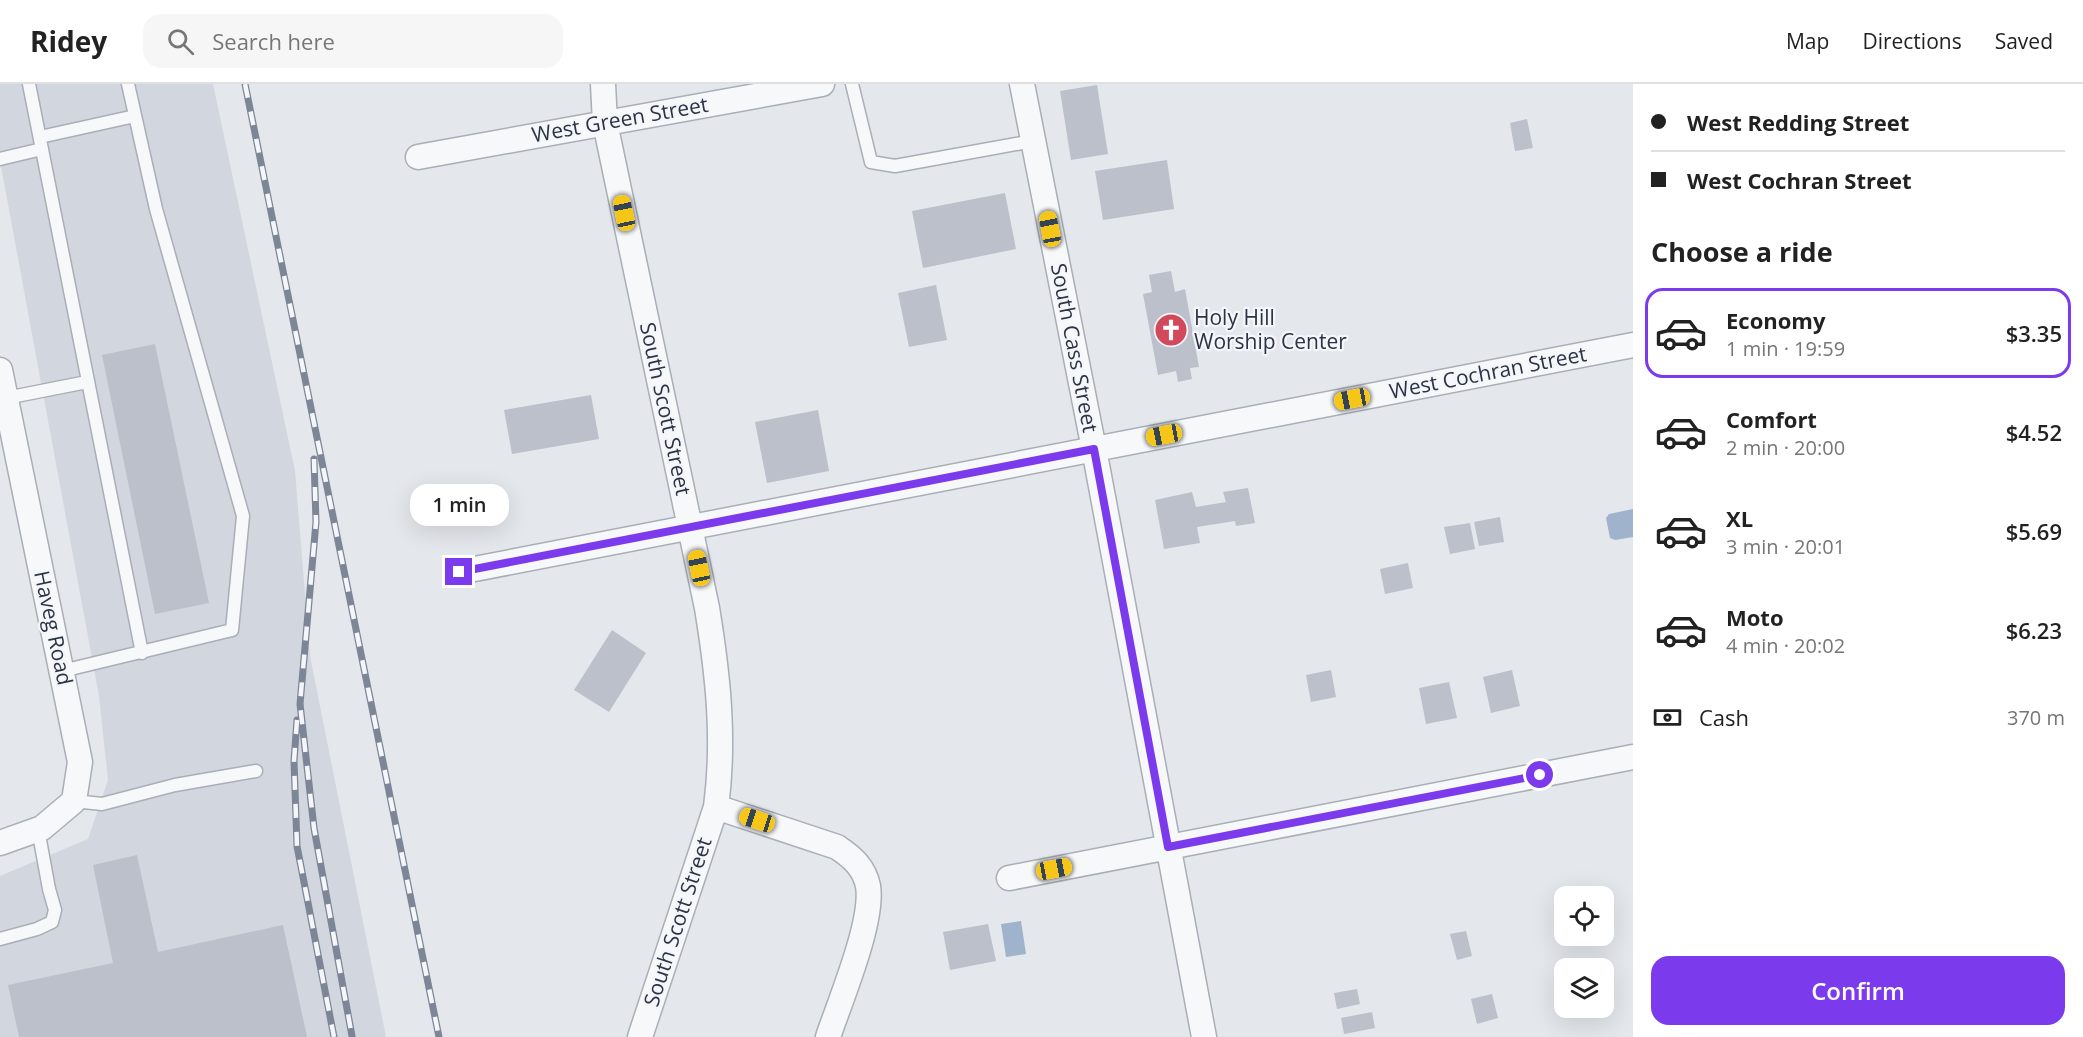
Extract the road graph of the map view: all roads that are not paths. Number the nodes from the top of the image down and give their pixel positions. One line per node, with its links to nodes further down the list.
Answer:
1 (29, 84): 10 (lane)
2 (128, 84): 7 (lane)
3 (603, 84): 8 (street, South Scott Street)
4 (822, 84): 8 (street, West Green Street)
5 (852, 84): 9 (lane)
6 (1022, 84): 9 (street, South Cass Street)
7 (135, 116): 10 (lane); 20 (lane)
8 (605, 123): 11 (street, West Green Street); 18 (street, South Scott Street)
9 (1033, 141): 17 (street, South Cass Street)
10 (41, 143): 12 (lane); 15 (lane)
11 (418, 157)
12 (0, 159)
13 (1633, 345): 17 (street, West Cochran Street)
14 (0, 370): 16 (street, Haveg Road)
15 (87, 382): 16 (lane); 20 (lane)
16 (6, 398): 21 (street, Haveg Road)
17 (1094, 449): 18 (street, West Cochran Street); 28 (street, South Cass Street)
18 (690, 527): 19 (street, West Cochran Street); 25 (street, South Scott Street)
19 (459, 572)
20 (142, 653): 21 (lane)
21 (62, 671): 24 (street, Haveg Road)
22 (1633, 757): 28 (street)
23 (256, 771): 24 (lane)
24 (74, 801): 26 (street)
25 (716, 807): 31 (street, South Scott Street); 32 (street)
26 (38, 829): 27 (street); 30 (lane)
27 (0, 843)
28 (1168, 847): 29 (street); 33 (street, South Cass Street)
29 (1009, 878)
30 (0, 939)
31 (640, 1037)
32 (828, 1037)
33 (1204, 1037)

